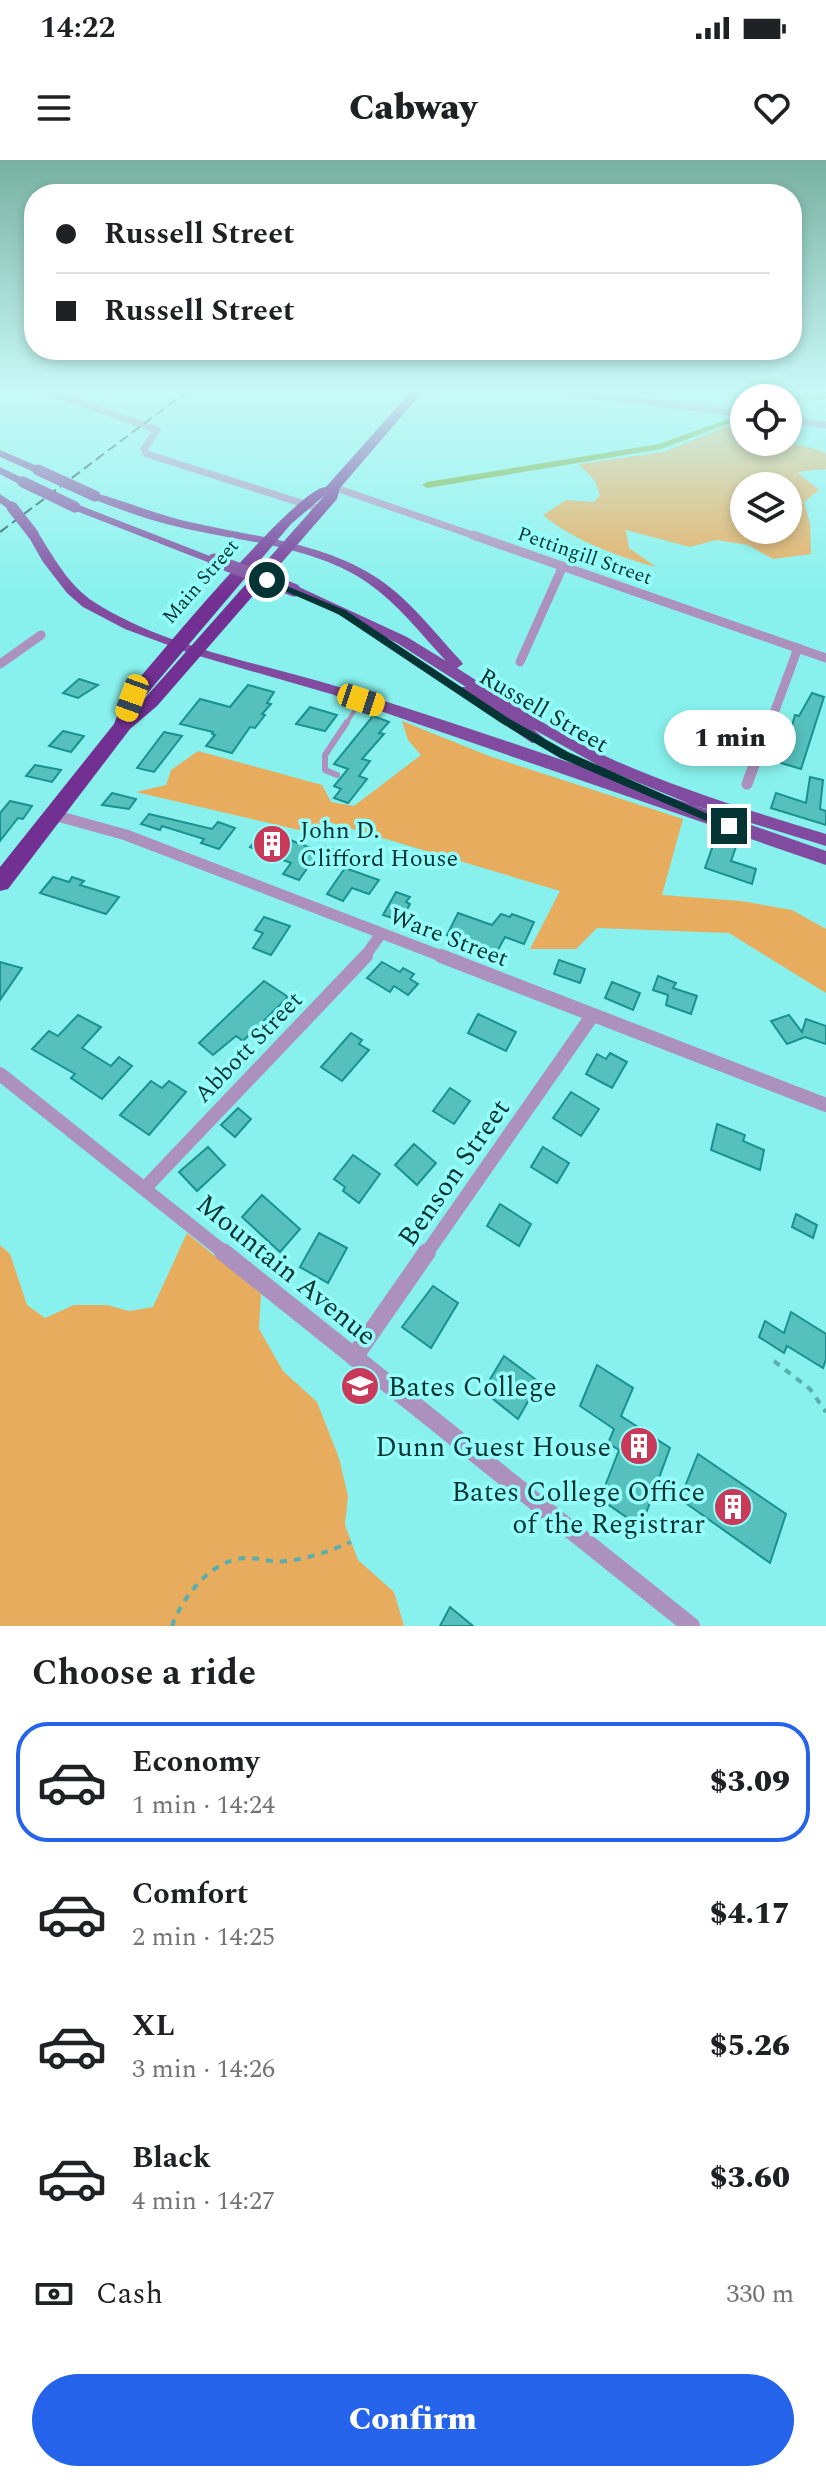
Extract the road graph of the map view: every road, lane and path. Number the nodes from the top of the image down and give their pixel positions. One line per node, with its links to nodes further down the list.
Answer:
1 (10, 457): 8 (main road, bridge)
2 (158, 457): 7 (street)
3 (359, 457): 5 (highway, Main Street)
4 (0, 470): 11 (main road, Russell Street, bridge)
5 (333, 487): 7 (highway, Main Street); 10 (street, Pettingill Street)
6 (0, 497): 13 (main road, bridge)
7 (312, 506): 8 (highway, Main Street); 9 (highway, Main Street)
8 (268, 540): 9 (main road); 13 (highway, Main Street)
9 (288, 544): 15 (highway, Main Street); 20 (main road)
10 (563, 566): 14 (street, Pettingill Street); 17 (street)
11 (341, 612): 20 (main road, Russell Street); 24 (main road, Russell Street)
12 (41, 635): 18 (street)
13 (177, 645): 15 (main road); 21 (highway, Main Street)
14 (798, 648): 16 (street, Pettingill Street); 23 (street)
15 (197, 651): 19 (main road); 21 (highway, Main Street)
16 (826, 658)
17 (520, 662)
18 (0, 664)
19 (361, 700): 22 (lane); 24 (main road)
20 (505, 704): 26 (main road, Russell Street)
21 (123, 725): 25 (highway, Main Street)
22 (337, 775)
23 (747, 784)
24 (688, 810): 27 (main road, Russell Street)
25 (54, 815): 28 (highway, Main Street); 29 (street, Ware Street)
26 (826, 840)
27 (826, 858)
28 (0, 883)
29 (380, 935): 30 (street, Ware Street); 33 (street, Abbott Street)
30 (592, 1016): 32 (street, Ware Street); 34 (street, Benson Street)
31 (0, 1074): 33 (street, Mountain Avenue)
32 (826, 1105)
33 (145, 1188): 34 (street, Mountain Avenue)
34 (354, 1357): 39 (street, Mountain Avenue)
35 (774, 1361): 36 (path)
36 (826, 1412)
37 (351, 1542): 38 (path)
38 (172, 1626)
39 (691, 1626)

